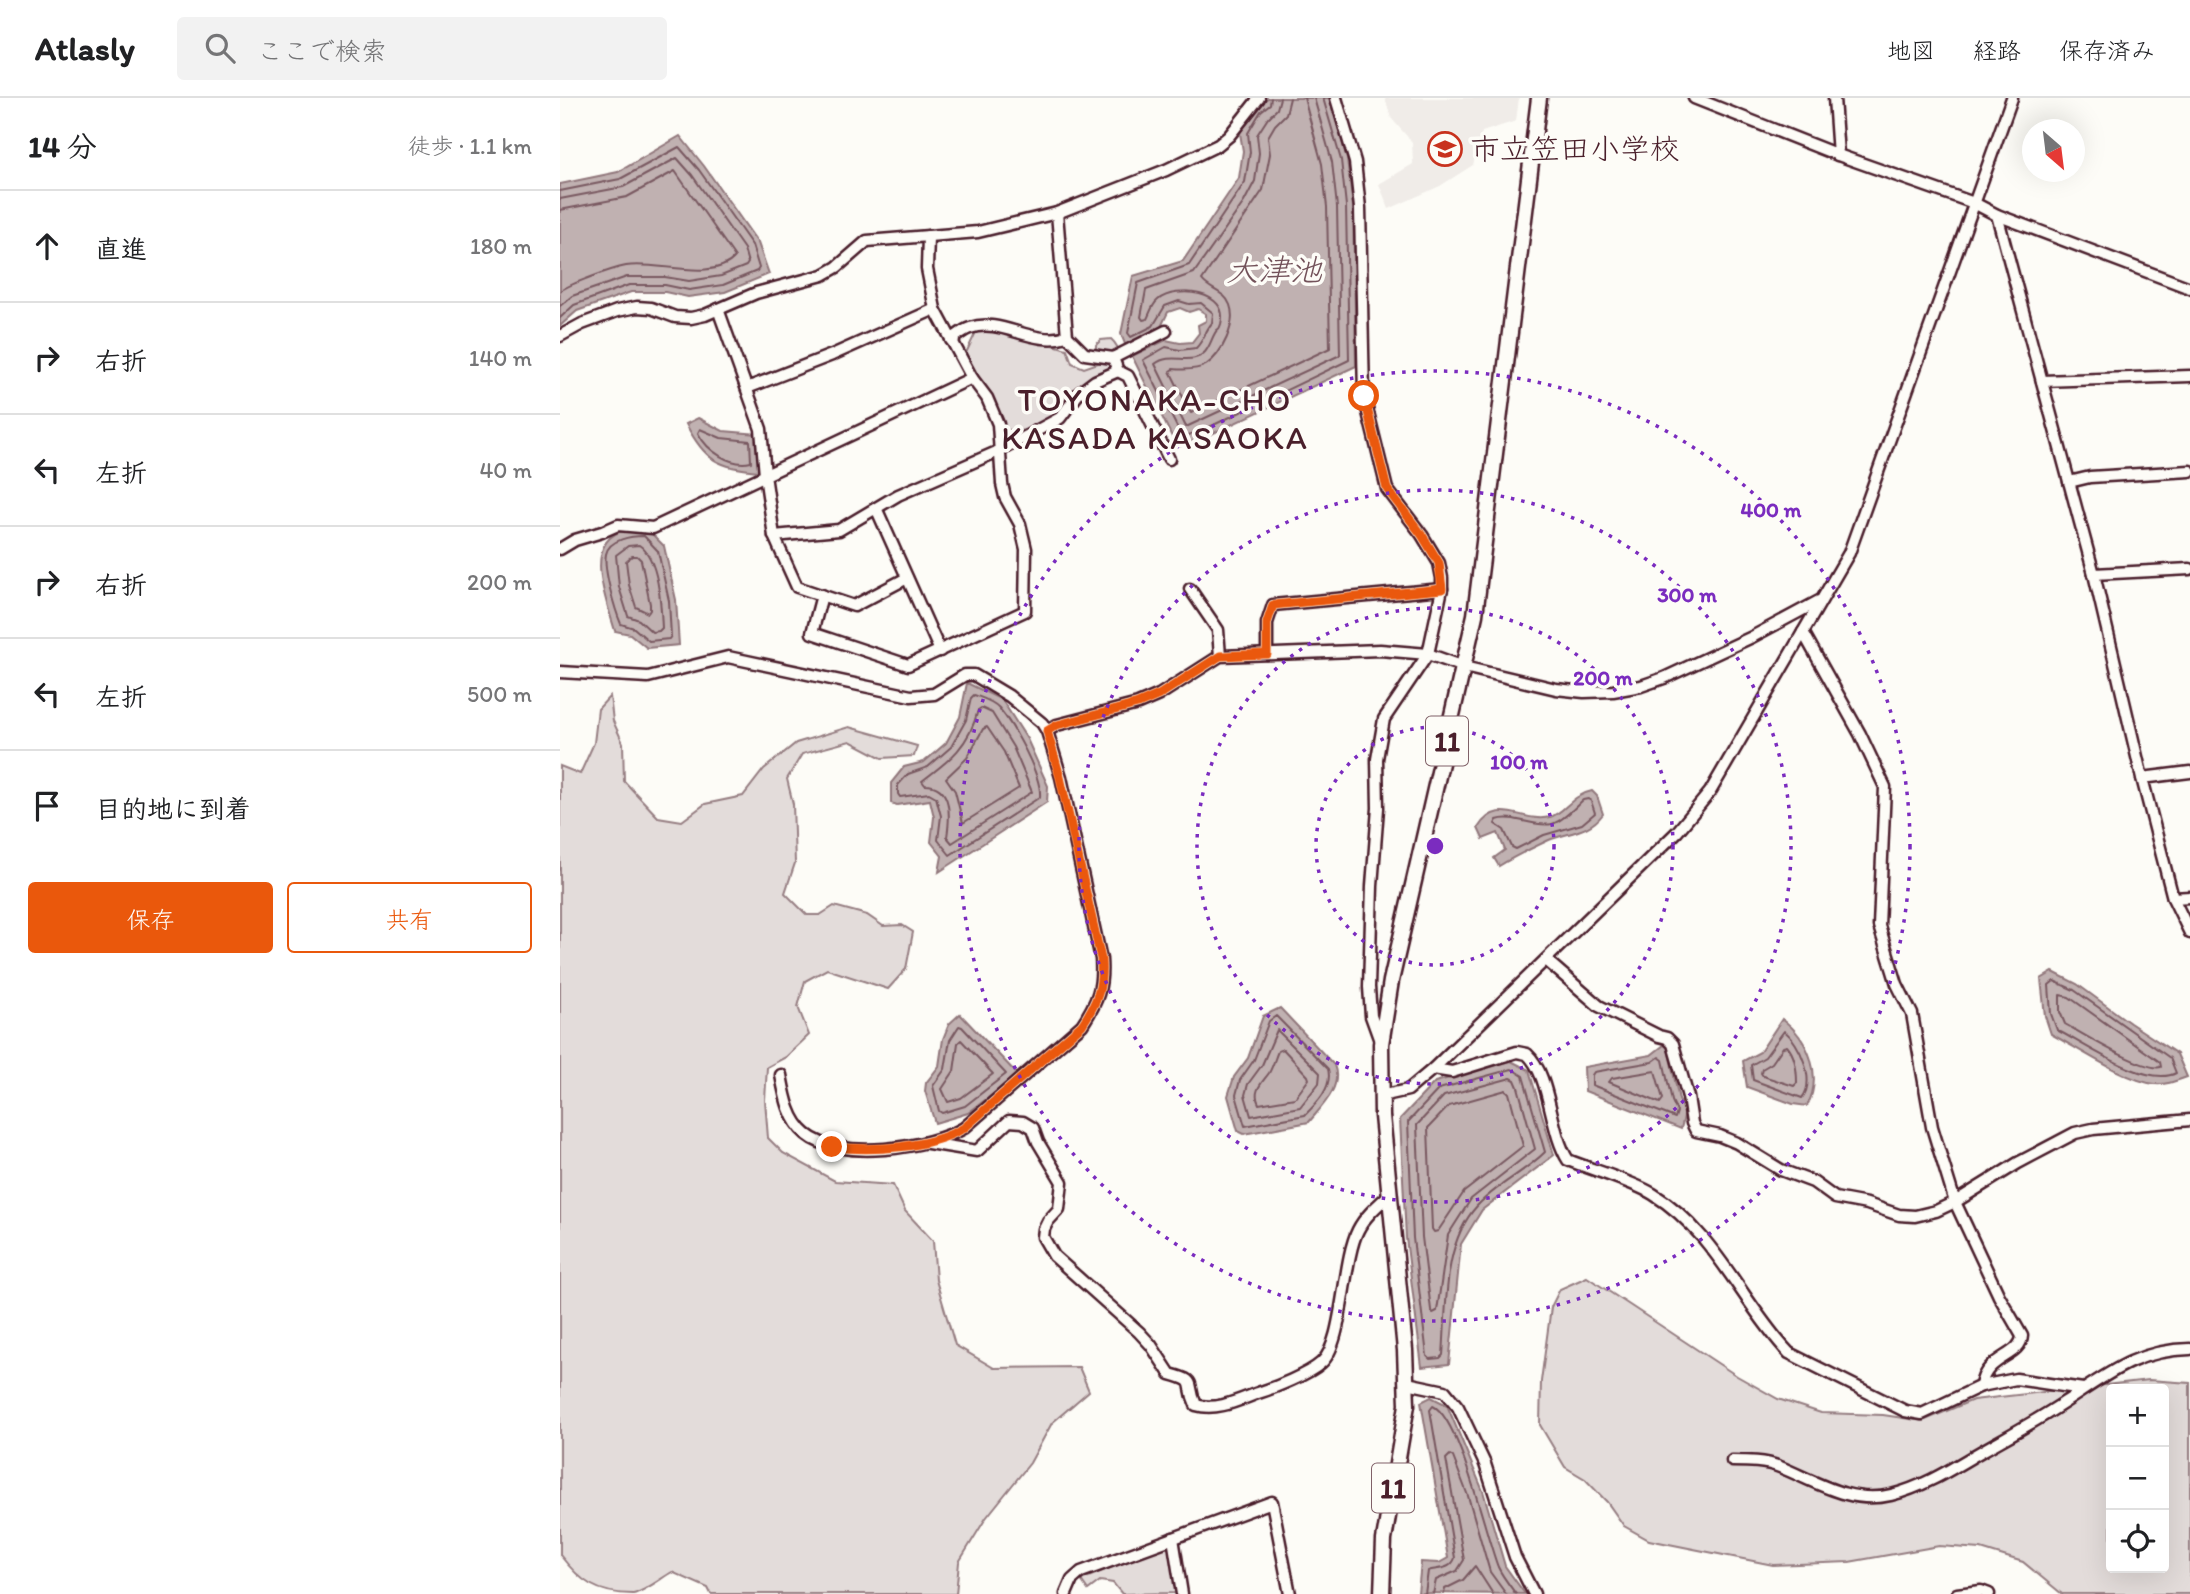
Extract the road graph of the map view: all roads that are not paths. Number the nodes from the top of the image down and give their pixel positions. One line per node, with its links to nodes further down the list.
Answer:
1 (1259, 98): 9 (street)
2 (1539, 98): 45 (highway, 11)
3 (1694, 98): 7 (street)
4 (1834, 98): 7 (street)
5 (2012, 98): 8 (street)
6 (1339, 99): 36 (street)
7 (1838, 155): 8 (street)
8 (1975, 203): 10 (street); 39 (street)
9 (1057, 213): 11 (street); 17 (street)
10 (1997, 215): 12 (street); 23 (street)
11 (928, 236): 13 (street); 14 (street)
12 (2190, 288)
13 (718, 309): 16 (street); 24 (street)
14 (935, 309): 18 (street); 24 (street)
15 (1166, 331): 19 (street)
16 (560, 336)
17 (1067, 336): 18 (street); 19 (street)
18 (951, 340): 22 (street)
19 (1113, 358): 20 (street)
20 (1118, 371): 25 (street); 26 (street)
21 (2190, 376): 23 (street)
22 (972, 378): 25 (street); 28 (street)
23 (2042, 381): 29 (street)
24 (747, 388): 28 (street)
25 (1001, 450): 30 (street); 41 (street)
26 (1169, 459)
27 (2190, 471): 29 (street)
28 (765, 475): 31 (street); 32 (street)
29 (2069, 482): 34 (street)
30 (877, 510): 31 (street); 35 (street)
31 (774, 536): 38 (street)
32 (560, 549)
33 (2190, 569): 34 (street)
34 (2094, 574): 49 (street)
35 (907, 578): 38 (street); 41 (street)
36 (1442, 589): 42 (street); 43 (street)
37 (1189, 590): 44 (street)
38 (822, 595): 41 (street)
39 (1823, 599): 40 (street); 45 (street)
40 (1803, 632): 53 (street); 61 (street)
41 (940, 651)
42 (1267, 654): 43 (street); 44 (street)
43 (1428, 654): 45 (street); 54 (street)
44 (1220, 656): 47 (street)
45 (1464, 667): 54 (highway, 11)
46 (560, 672): 47 (street)
47 (1047, 731): 59 (street)
48 (2190, 772): 49 (street)
49 (2142, 778): 51 (street)
50 (2190, 897): 51 (street)
51 (2173, 898): 52 (street)
52 (2190, 933)
53 (1546, 960): 55 (street); 61 (street)
54 (1381, 1044): 57 (highway, 11)
55 (1433, 1069): 57 (street); 64 (street)
56 (781, 1075): 59 (street)
57 (1381, 1096): 60 (highway, 11)
58 (2190, 1120): 61 (street)
59 (921, 1142): 60 (street)
60 (1390, 1194): 63 (highway, 11)
61 (1955, 1202): 64 (street)
62 (2190, 1349): 65 (street)
63 (1407, 1383): 71 (highway, 11); 72 (street)
64 (1981, 1386): 65 (street)
65 (2083, 1389): 66 (street)
66 (1732, 1461)
67 (1173, 1538): 68 (street); 69 (street); 70 (street)
68 (1066, 1594)
69 (1182, 1594)
70 (1290, 1594)
71 (1382, 1594)
72 (1534, 1594)
73 (1957, 1594): 74 (street)
74 (1989, 1594)

